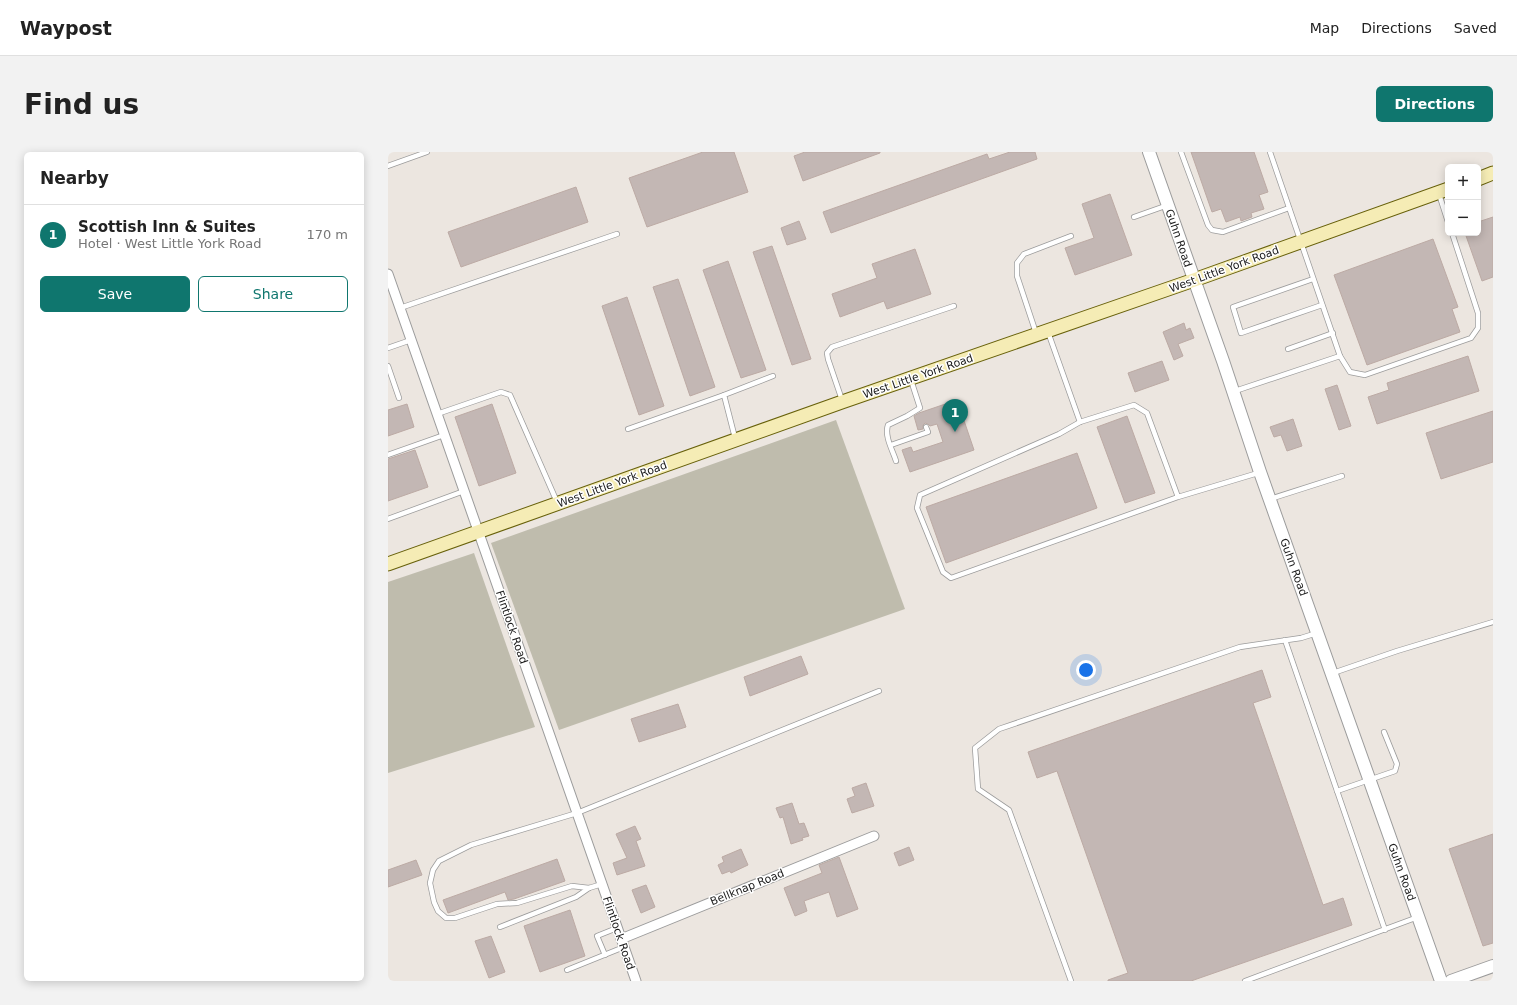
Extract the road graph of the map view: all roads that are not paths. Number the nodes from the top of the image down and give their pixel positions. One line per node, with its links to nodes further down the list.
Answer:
1 (427, 152): 5 (lane)
2 (1149, 152): 10 (street, Guhn Road)
3 (1181, 152): 11 (lane)
4 (1270, 152): 11 (lane)
5 (388, 166)
6 (1493, 173): 7 (main road)
7 (1481, 178)
8 (1443, 191): 9 (lane); 16 (main road, West Little York Road)
9 (1445, 203)
10 (1168, 205): 12 (lane); 19 (street, Guhn Road)
11 (1290, 208): 16 (lane)
12 (1134, 217)
13 (617, 234): 22 (lane)
14 (1071, 236): 23 (lane)
15 (1453, 236): 28 (lane)
16 (1301, 242): 18 (lane); 19 (main road, West Little York Road)
17 (388, 274): 22 (street, Flintlock Road)
18 (1313, 279): 20 (lane); 20 (lane)
19 (1194, 280): 23 (main road, West Little York Road); 32 (street, Guhn Road)
20 (1322, 305): 24 (lane)
21 (954, 306): 35 (lane)
22 (400, 308): 25 (street, Flintlock Road)
23 (1042, 332): 31 (main road, West Little York Road); 37 (lane)
24 (1332, 333): 27 (lane); 28 (lane)
25 (411, 340): 26 (lane); 36 (street, Flintlock Road)
26 (388, 348)
27 (1288, 349)
28 (1340, 356): 32 (lane)
29 (388, 366): 34 (lane)
30 (773, 376): 33 (lane)
31 (910, 378): 35 (main road, West Little York Road); 42 (lane)
32 (1233, 392): 45 (street, Guhn Road)
33 (724, 395): 39 (lane); 41 (lane)
34 (400, 398)
35 (842, 402): 41 (main road, West Little York Road)
36 (437, 414): 40 (street, Flintlock Road); 50 (lane)
37 (1080, 422): 48 (lane); 48 (lane)
38 (926, 428): 42 (lane)
39 (628, 429)
40 (444, 435): 43 (lane); 47 (street, Flintlock Road)
41 (735, 440): 50 (main road, West Little York Road)
42 (891, 446): 44 (lane)
43 (388, 455)
44 (896, 461)
45 (1260, 472): 48 (lane); 49 (street, Guhn Road)
46 (1342, 476): 49 (lane)
47 (464, 491): 51 (lane); 52 (street, Flintlock Road)
48 (1178, 497)
49 (1270, 499): 55 (street, Guhn Road)
50 (558, 503): 52 (main road, West Little York Road)
51 (388, 519)
52 (478, 532): 53 (main road, West Little York Road); 62 (street, Flintlock Road)
53 (388, 564)
54 (1493, 622): 57 (lane)
55 (1317, 633): 56 (lane); 57 (street, Guhn Road)
56 (1285, 640): 61 (lane); 75 (lane)
57 (1332, 674): 60 (street, Guhn Road)
58 (878, 691): 62 (lane)
59 (1384, 732): 60 (lane)
60 (1370, 780): 61 (lane); 66 (street, Guhn Road)
61 (1337, 791): 69 (lane)
62 (577, 813): 64 (street, Flintlock Road); 65 (lane)
63 (874, 836): 70 (street, Bellknap Road)
64 (602, 884): 65 (lane); 68 (street, Flintlock Road)
65 (589, 888): 67 (lane)
66 (1418, 918): 69 (lane); 77 (street, Guhn Road)
67 (500, 927)
68 (617, 928): 70 (street, Flintlock Road); 71 (lane)
69 (1385, 930): 76 (lane)
70 (622, 943): 71 (lane); 74 (street, Flintlock Road)
71 (605, 955): 73 (lane)
72 (1493, 966): 78 (street)
73 (567, 970)
74 (636, 981)
75 (1071, 981)
76 (1245, 981)
77 (1441, 981)
78 (1451, 981)

